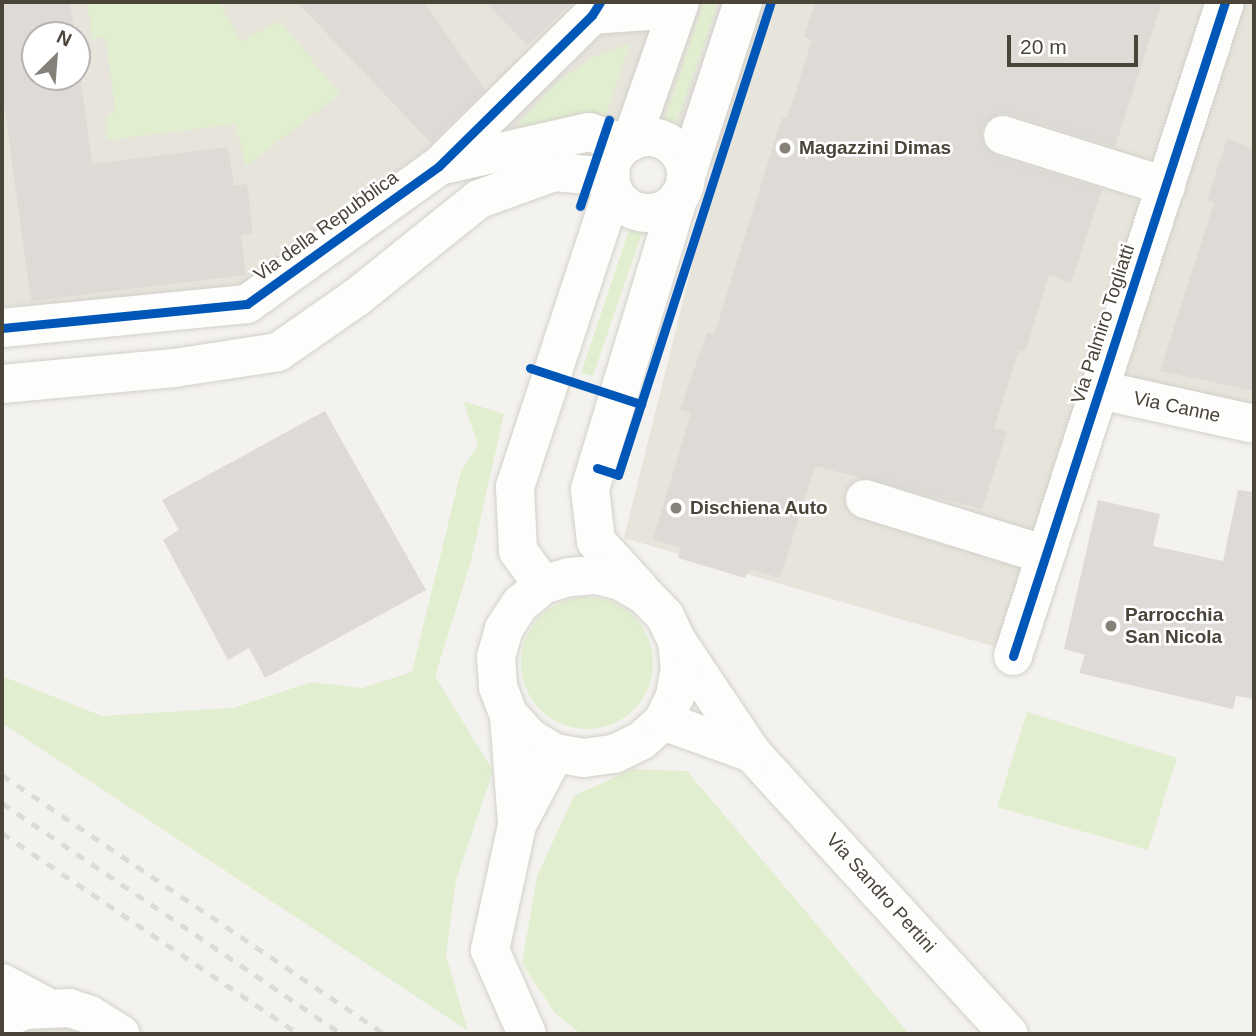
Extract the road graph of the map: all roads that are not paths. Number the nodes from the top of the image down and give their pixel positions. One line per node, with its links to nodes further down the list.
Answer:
1 (743, 2): 8 (street)
2 (1225, 2): 9 (street, Via Palmiro Togliatti)
3 (678, 5): 4 (street); 6 (street)
4 (596, 8): 7 (street, Via della Repubblica)
5 (1003, 135): 9 (street)
6 (620, 163): 7 (street, Via della Repubblica); 8 (street); 8 (street); 11 (street); 16 (street)
7 (439, 166): 10 (street, Via della Repubblica)
8 (683, 186): 17 (street)
9 (1166, 186): 12 (street, Via Palmiro Togliatti)
10 (2, 328)
11 (2, 384)
12 (1100, 390): 13 (street, Via Canne); 15 (street, Via Palmiro Togliatti)
13 (1254, 424)
14 (865, 499): 15 (street)
15 (1046, 555): 19 (street, Via Palmiro Togliatti)
16 (543, 586): 17 (street); 20 (street)
17 (646, 596): 18 (street)
18 (677, 641): 21 (street); 23 (street, Via Sandro Pertini)
19 (1013, 656)
20 (509, 715): 22 (street); 24 (street)
21 (663, 721): 22 (street); 23 (street, Via Sandro Pertini)
22 (555, 752): 24 (street)
23 (752, 753): 30 (street, Via Sandro Pertini)
24 (517, 825): 29 (street)
25 (2, 983): 26 (street)
26 (47, 1007): 27 (street); 28 (street)
27 (2, 1020)
28 (120, 1034)
29 (527, 1034)
30 (1009, 1034)

